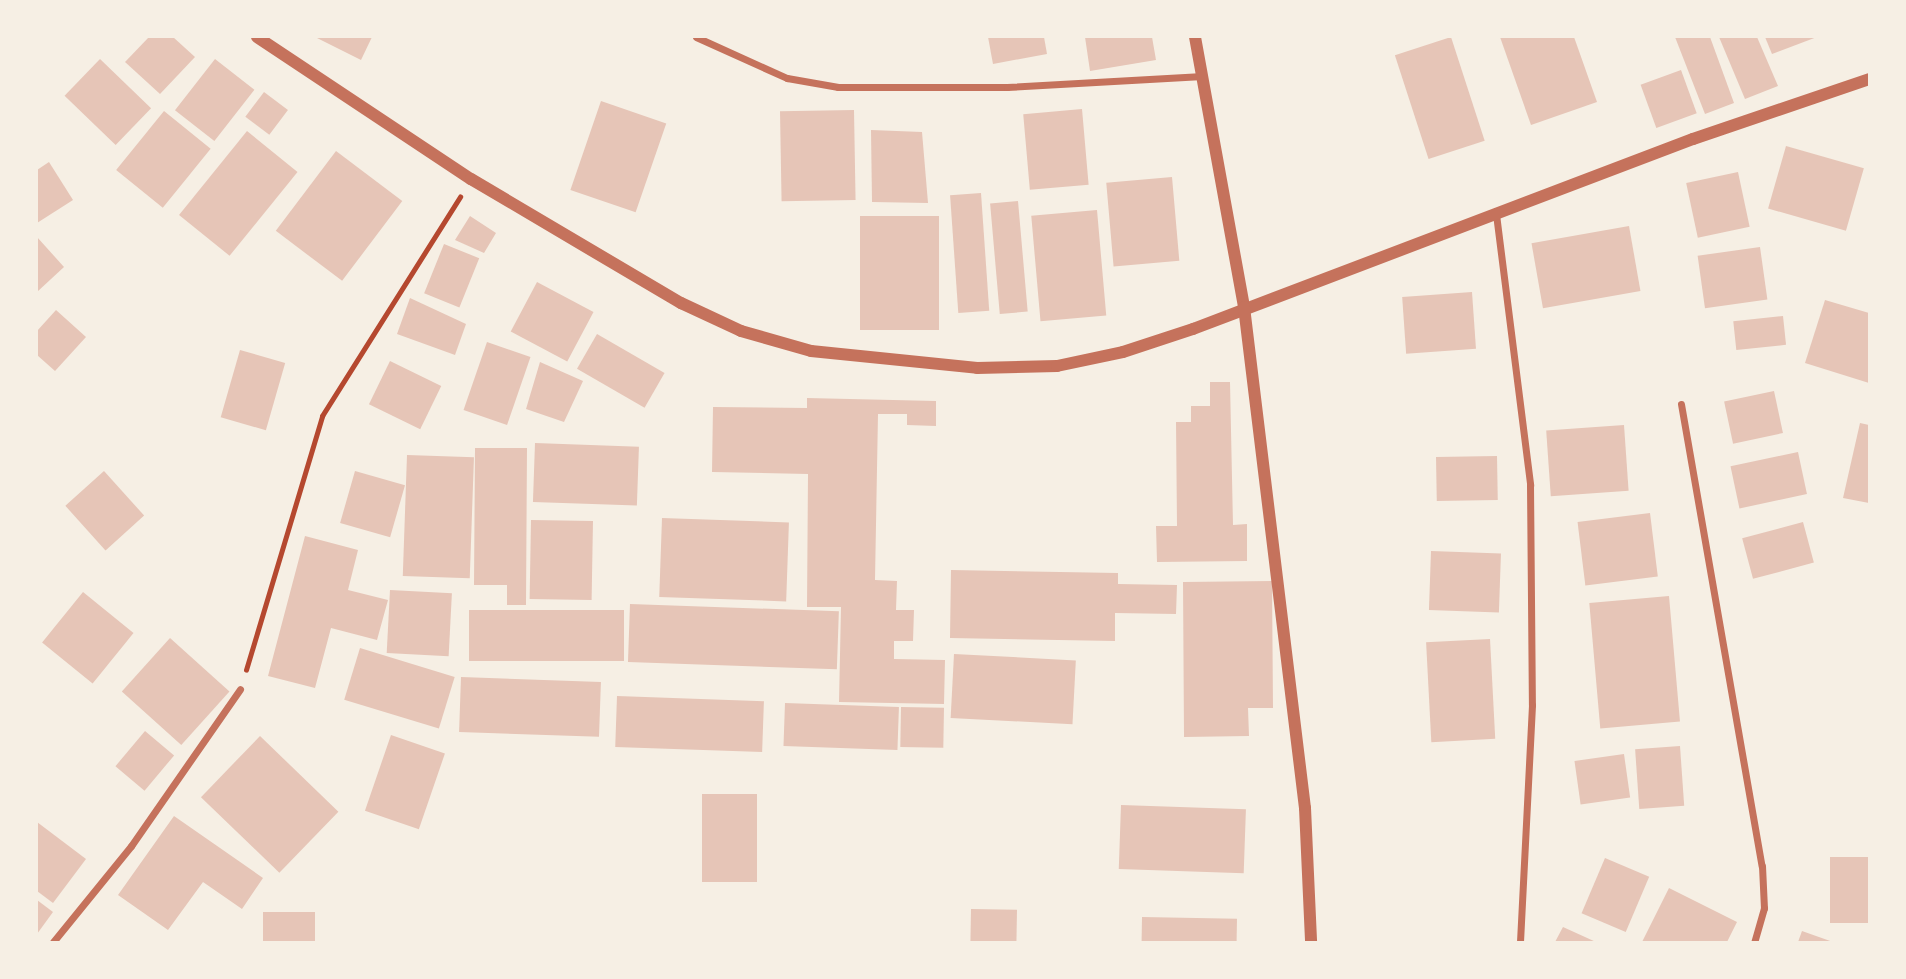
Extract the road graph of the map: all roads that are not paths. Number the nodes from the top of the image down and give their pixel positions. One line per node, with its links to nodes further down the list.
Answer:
1 (257, 37): 7 (street)
2 (696, 37): 4 (street)
3 (1195, 37): 4 (street)
4 (1203, 76): 7 (street)
5 (1869, 79): 6 (street)
6 (1496, 214): 7 (street); 12 (street)
7 (1244, 307): 11 (street)
8 (1681, 404): 13 (street)
9 (240, 690): 10 (street)
10 (53, 942)
11 (1311, 942)
12 (1520, 942)
13 (1754, 942)

